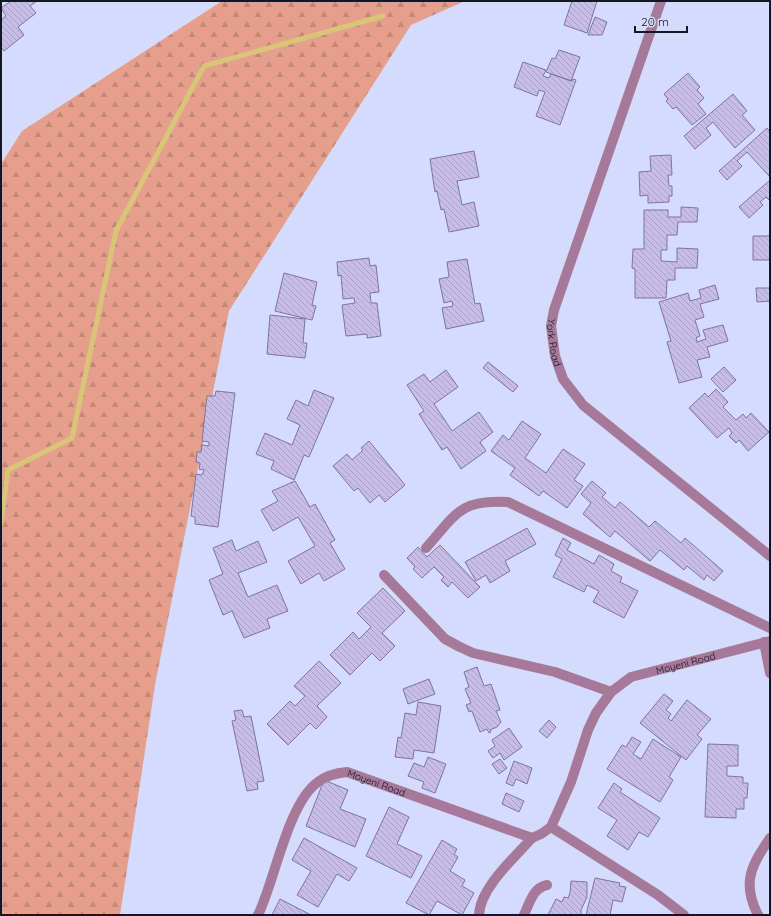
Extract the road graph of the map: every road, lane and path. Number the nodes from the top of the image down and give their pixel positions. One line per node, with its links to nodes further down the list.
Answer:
1 (661, 1): 3 (street, York Road)
2 (426, 548): 5 (street)
3 (770, 556)
4 (384, 575): 8 (street)
5 (770, 628)
6 (767, 642): 7 (street); 8 (street, Moyeni Road)
7 (770, 673)
8 (611, 692): 9 (street, Moyeni Road)
9 (551, 827): 10 (street); 16 (street)
10 (532, 838): 13 (street, Moyeni Road); 14 (street)
11 (770, 838): 17 (street)
12 (547, 885): 15 (street)
13 (258, 915)
14 (479, 915)
15 (524, 915)
16 (684, 915)
17 (758, 915)

